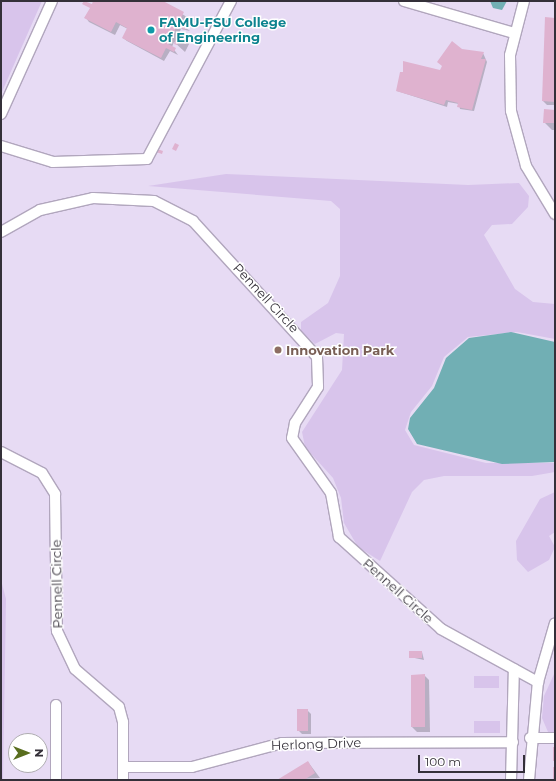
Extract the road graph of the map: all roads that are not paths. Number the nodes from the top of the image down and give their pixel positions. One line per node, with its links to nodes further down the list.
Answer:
1 (52, 1): 6 (street)
2 (231, 1): 7 (street)
3 (404, 1): 5 (street)
4 (524, 1): 5 (street)
5 (514, 33): 8 (street)
6 (1, 114)
7 (1, 146)
8 (555, 214)
9 (1, 232): 12 (street, Pennell Circle)
10 (1, 452): 18 (street, Pennell Circle)
11 (555, 623): 13 (street)
12 (514, 669): 13 (street, Pennell Circle); 17 (street)
13 (538, 682): 15 (street)
14 (56, 705): 19 (street)
15 (530, 738): 16 (street); 22 (street)
16 (555, 738)
17 (513, 742): 18 (street, Herlong Drive); 21 (street)
18 (123, 767): 20 (street, Pennell Circle)
19 (56, 780)
20 (123, 780)
21 (510, 780)
22 (529, 780)

